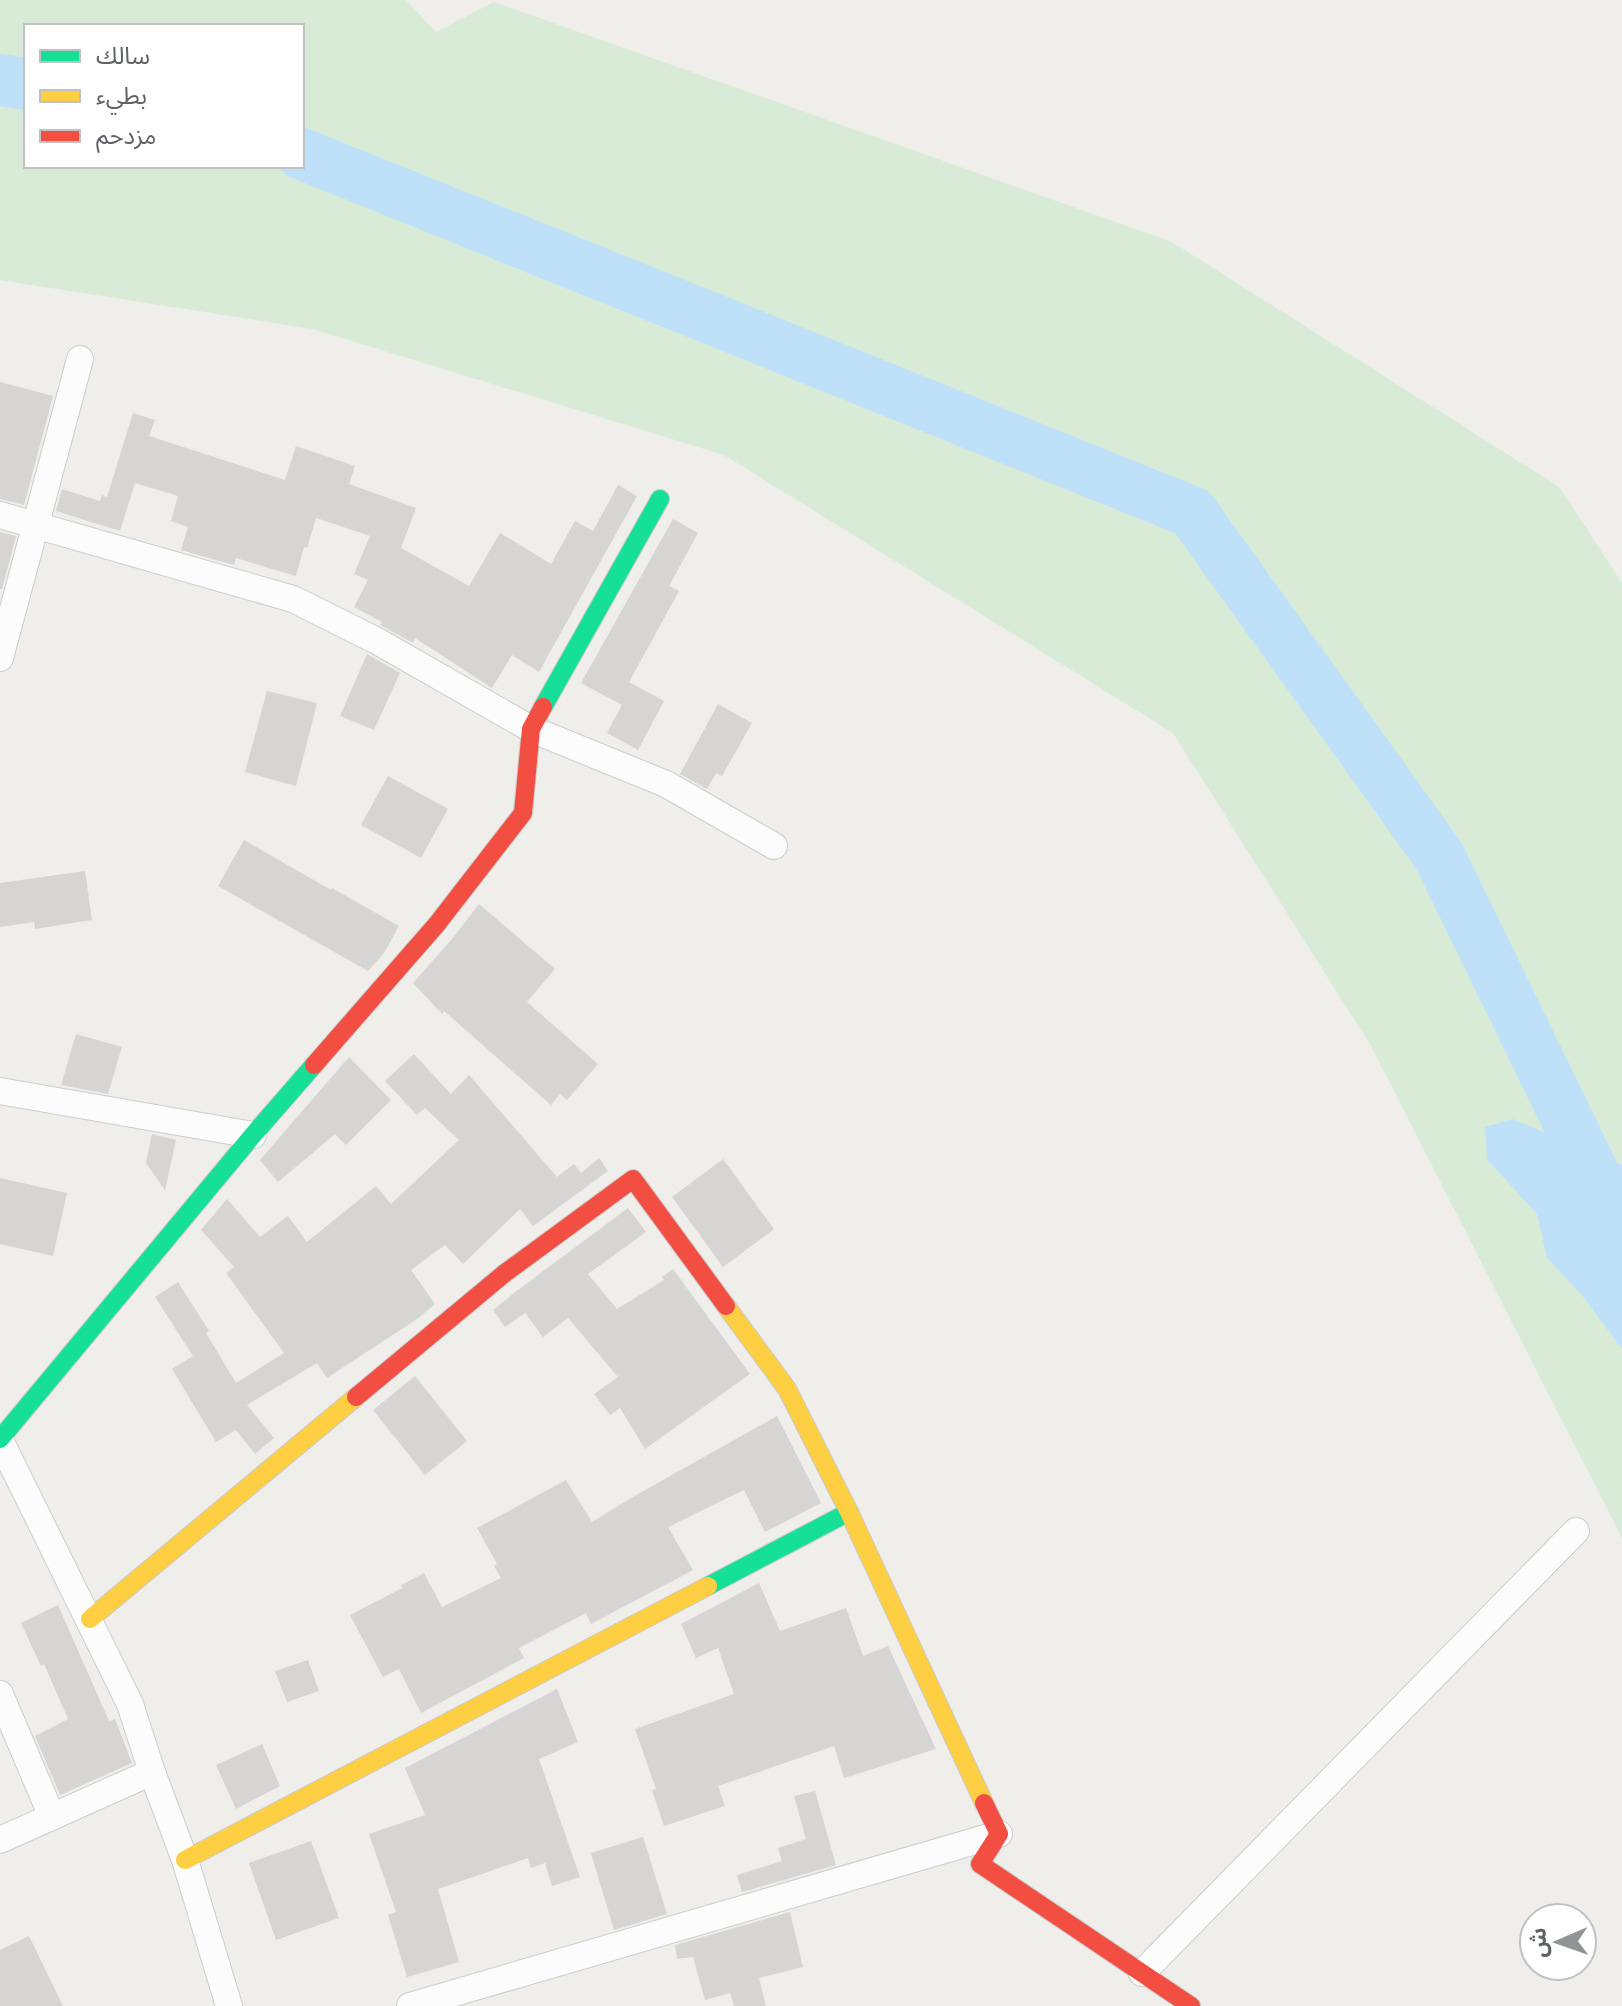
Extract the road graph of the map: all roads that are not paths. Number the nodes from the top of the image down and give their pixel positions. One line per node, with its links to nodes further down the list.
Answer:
1 (80, 359): 4 (street)
2 (660, 499): 6 (street)
3 (0, 515): 4 (street)
4 (37, 524): 5 (street); 6 (street)
5 (0, 658)
6 (531, 729): 7 (street); 9 (street)
7 (774, 846)
8 (0, 1091): 9 (street)
9 (253, 1135): 10 (street)
10 (0, 1440): 13 (street)
11 (849, 1512): 13 (street); 17 (street); 19 (street)
12 (1576, 1531): 20 (street)
13 (90, 1619): 15 (street)
14 (0, 1694): 16 (street)
15 (152, 1772): 16 (street); 19 (street)
16 (52, 1817): 18 (street)
17 (999, 1834): 20 (street); 22 (street)
18 (0, 1840)
19 (185, 1860): 21 (street)
20 (1142, 1973): 23 (street)
21 (229, 2006)
22 (410, 2006)
23 (1191, 2006)

